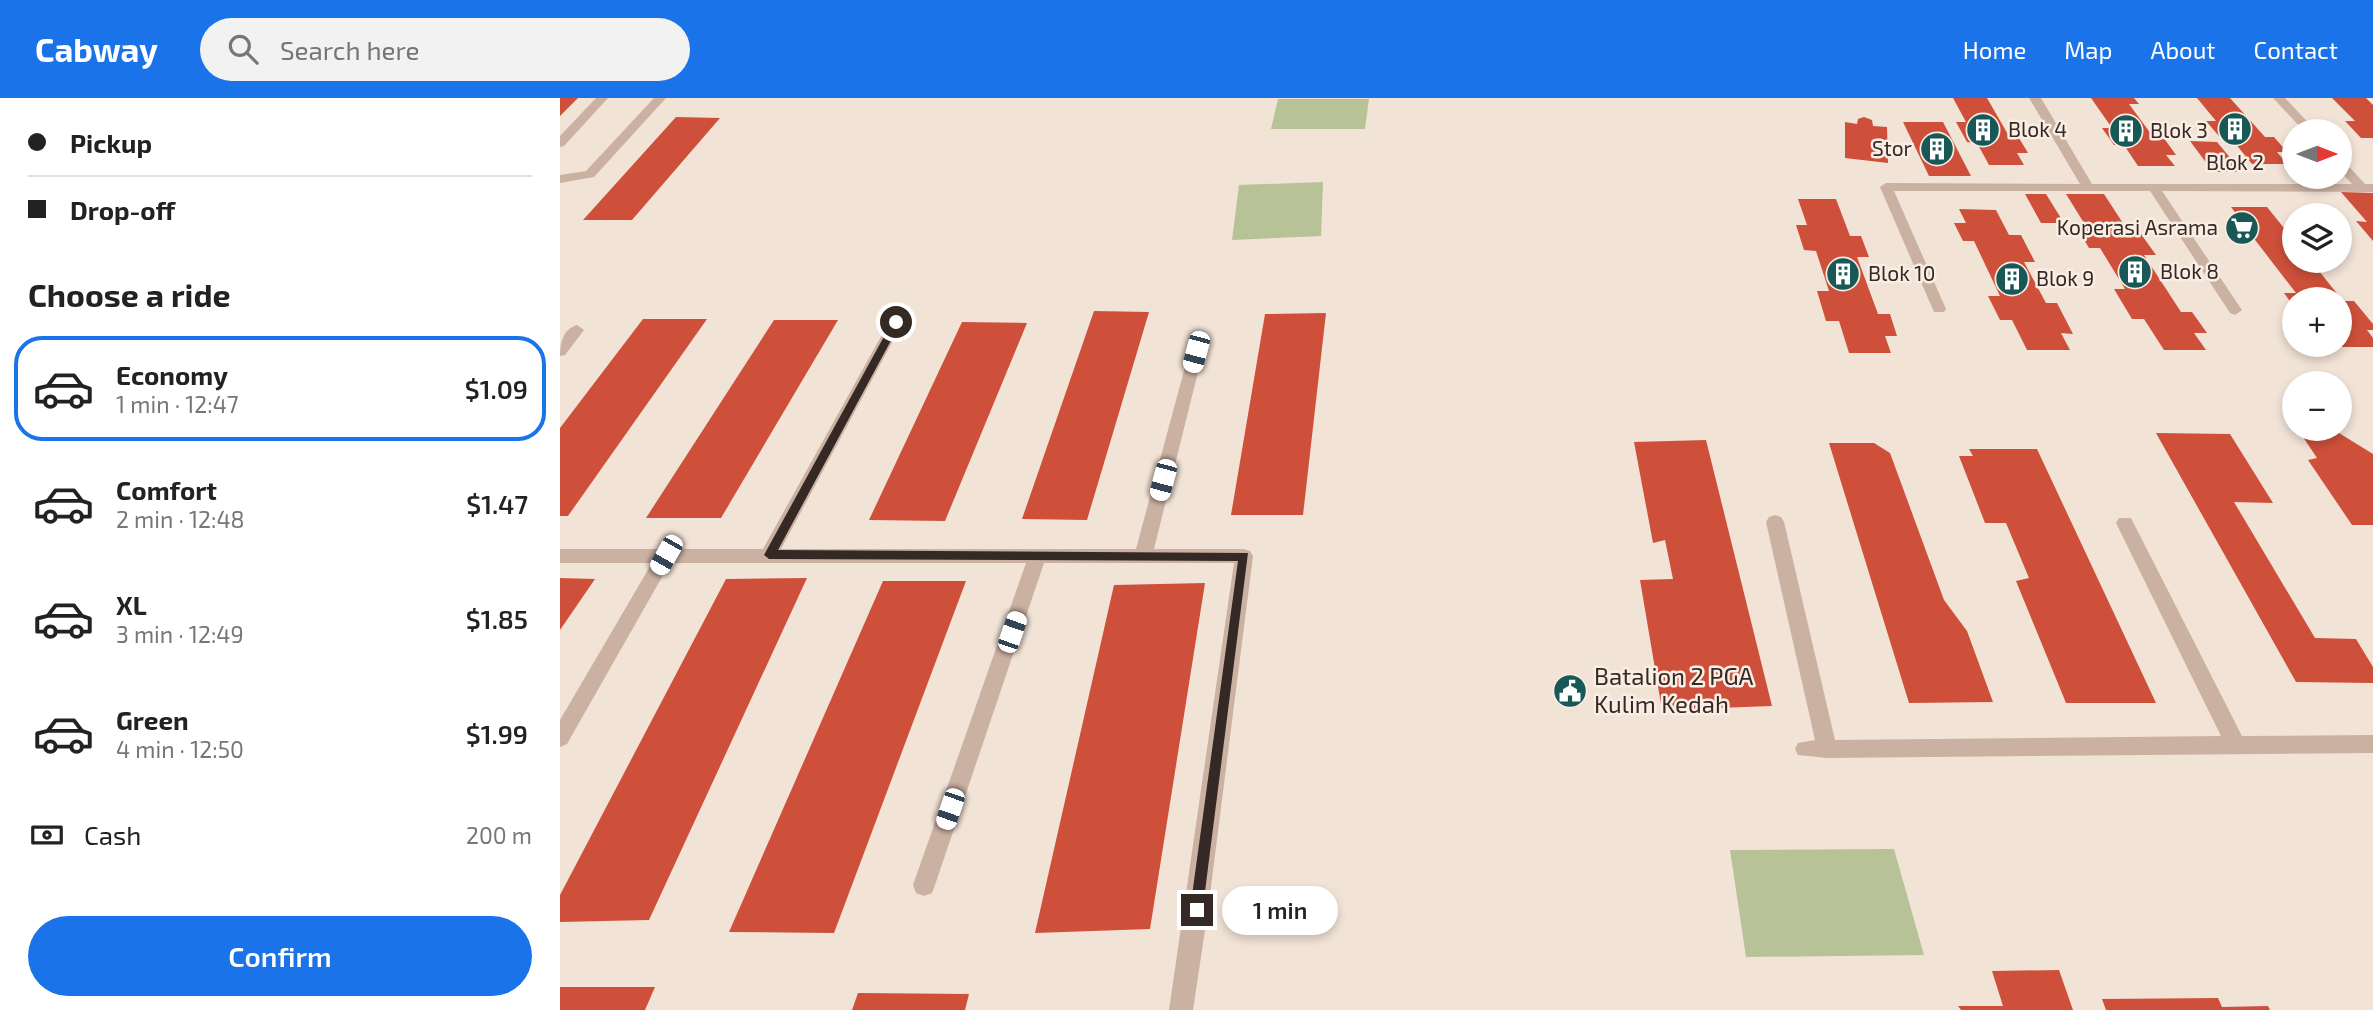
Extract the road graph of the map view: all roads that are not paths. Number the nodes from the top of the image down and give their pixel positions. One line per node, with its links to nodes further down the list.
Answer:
1 (603, 98): 6 (lane)
2 (660, 98): 8 (lane)
3 (2035, 98): 9 (lane)
4 (2279, 98): 5 (lane)
5 (2299, 119)
6 (560, 143)
7 (2352, 175): 11 (lane)
8 (560, 179)
9 (2088, 187): 10 (lane); 12 (lane)
10 (2153, 187): 11 (lane); 13 (lane)
11 (2367, 188)
12 (1939, 309)
13 (2235, 310)
14 (896, 322): 21 (lane)
15 (576, 330): 16 (lane)
16 (560, 351)
17 (1196, 352): 24 (lane)
18 (1775, 522): 29 (lane)
19 (2125, 523): 27 (lane)
20 (666, 555): 21 (lane); 23 (lane); 25 (lane)
21 (769, 555): 22 (lane)
22 (1038, 555): 24 (lane); 30 (lane)
23 (560, 556)
24 (1143, 556): 31 (lane)
25 (560, 738)
26 (2373, 744): 27 (lane)
27 (2235, 745): 29 (lane)
28 (1805, 749): 29 (lane)
29 (1827, 749)
30 (924, 885)
31 (1181, 1010)

